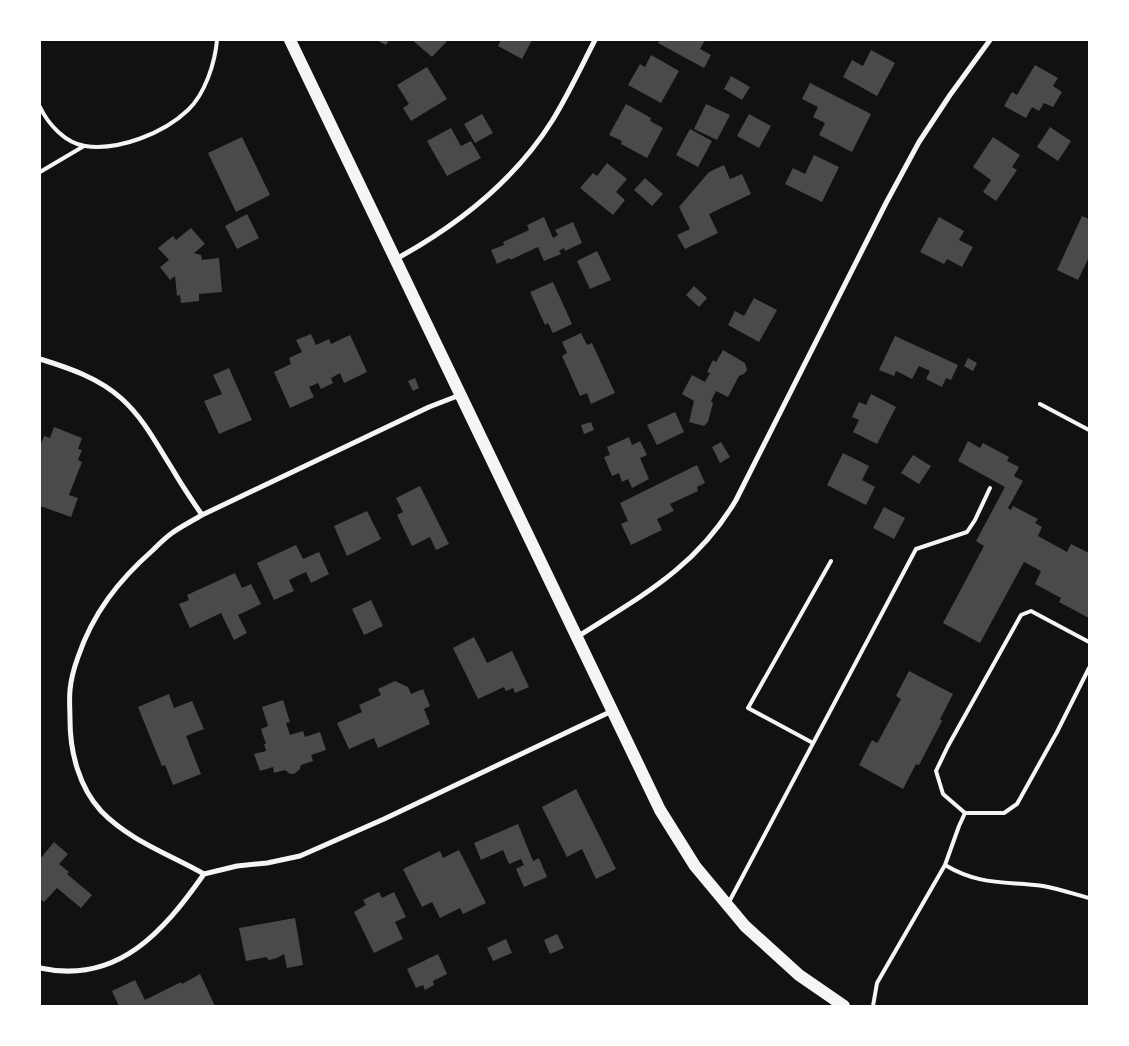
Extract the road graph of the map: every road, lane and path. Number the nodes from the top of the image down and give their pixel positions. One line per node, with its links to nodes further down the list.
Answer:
1 (217, 40): 6 (lane)
2 (290, 40): 8 (main road)
3 (594, 40): 8 (street)
4 (990, 40): 16 (street)
5 (40, 107): 6 (lane)
6 (84, 146): 7 (lane)
7 (40, 172)
8 (395, 260): 10 (main road)
9 (40, 359): 14 (street)
10 (461, 395): 14 (street); 16 (main road)
11 (1040, 404): 12 (lane)
12 (1089, 430)
13 (990, 488): 20 (lane)
14 (202, 515): 23 (street)
15 (830, 561): 20 (lane)
16 (577, 637): 19 (main road)
17 (1089, 642): 21 (lane)
18 (1089, 668): 21 (lane)
19 (612, 711): 23 (street); 25 (main road)
20 (813, 743): 25 (lane)
21 (965, 813): 22 (lane)
22 (945, 865): 24 (lane); 28 (lane)
23 (204, 874): 26 (street)
24 (1089, 898)
25 (728, 905): 27 (main road)
26 (40, 968)
27 (844, 1006)
28 (873, 1006)

